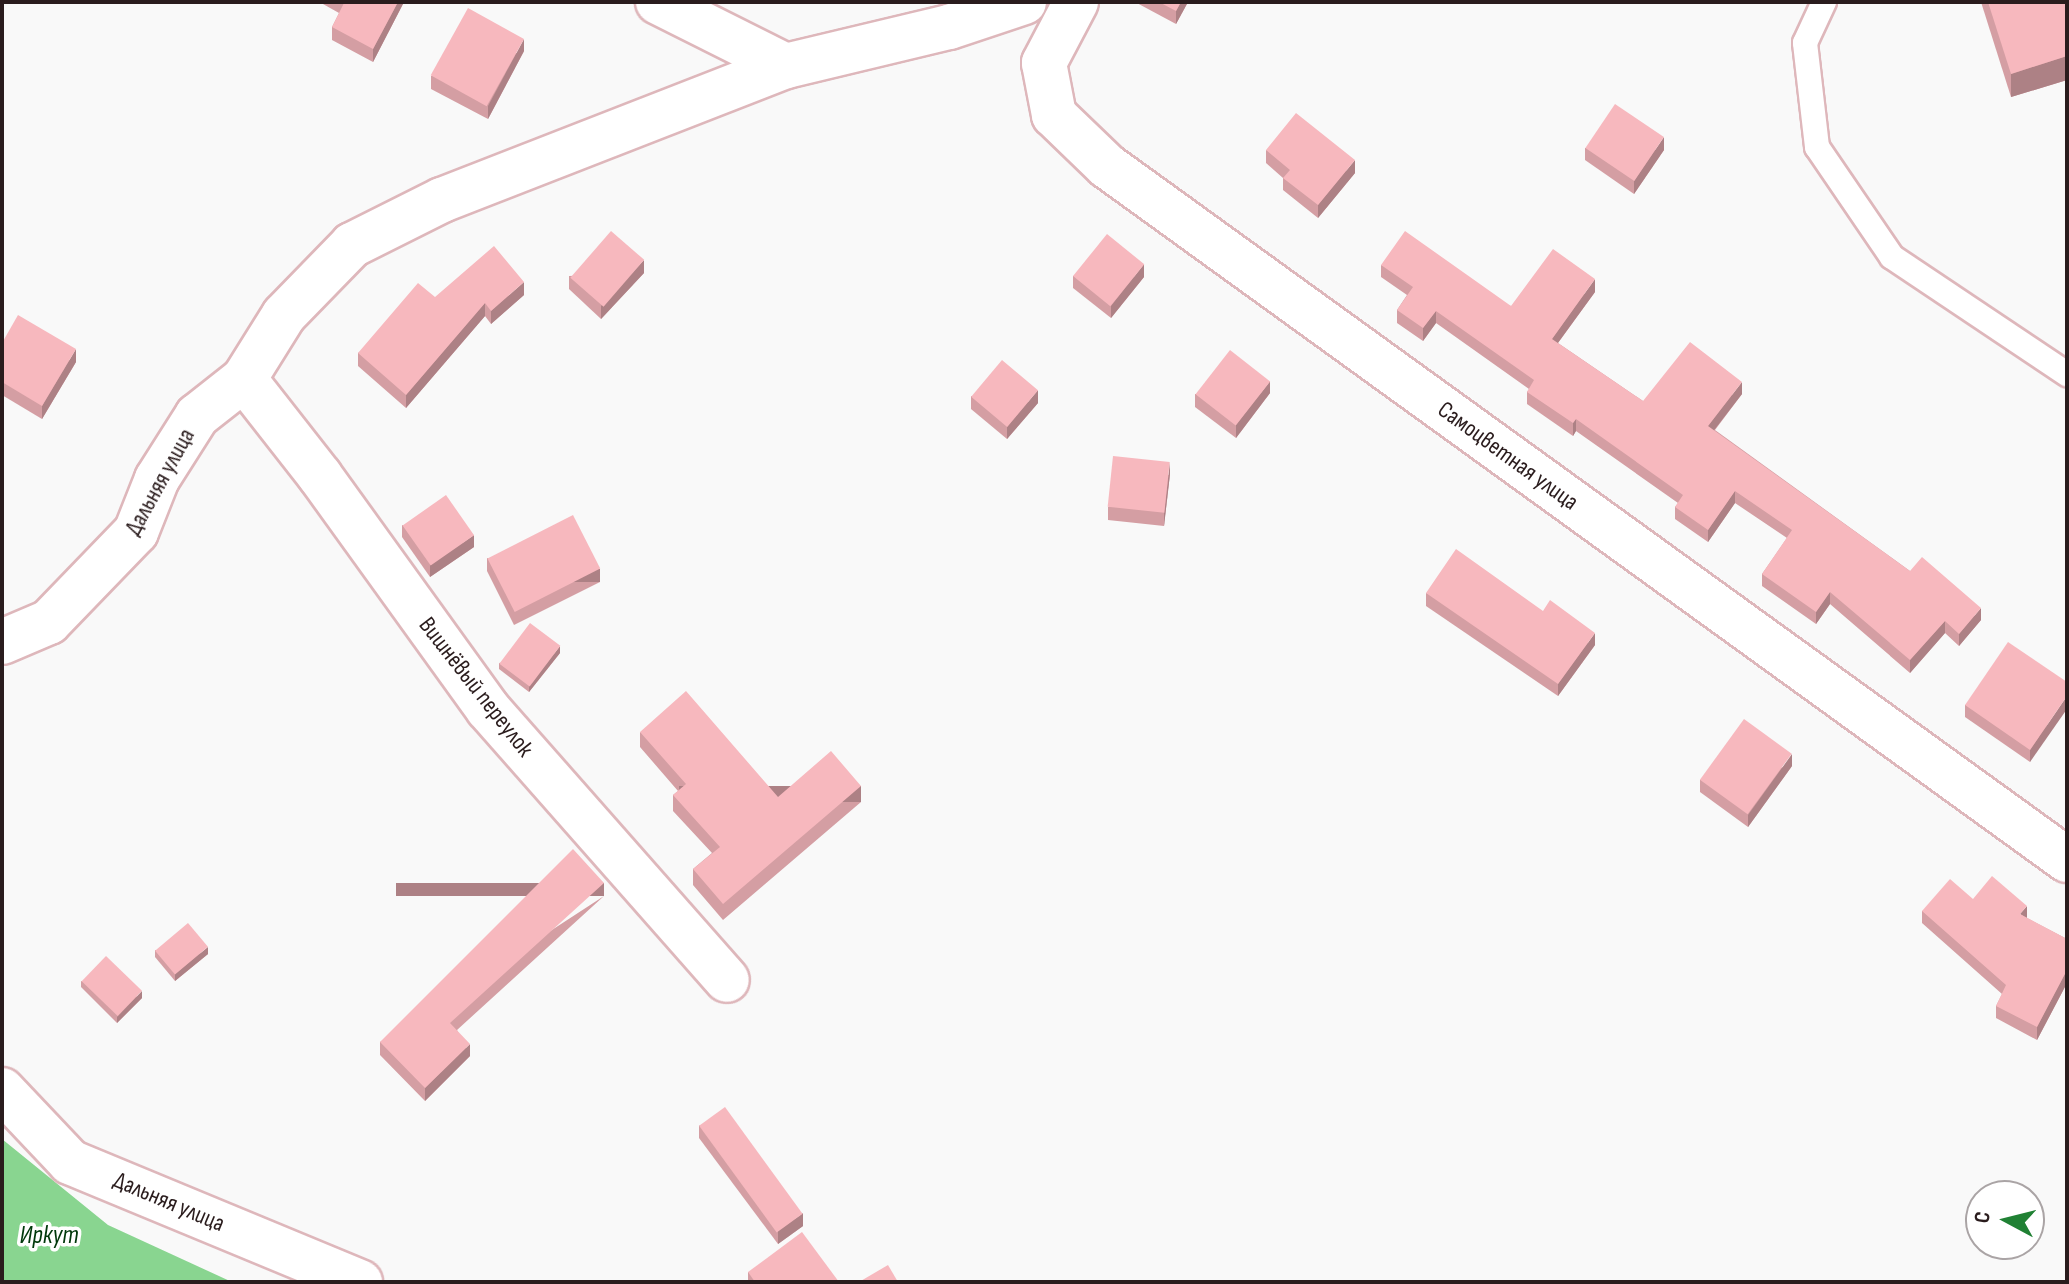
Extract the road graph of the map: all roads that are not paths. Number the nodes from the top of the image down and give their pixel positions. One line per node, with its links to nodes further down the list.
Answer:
1 (658, 2): 5 (street)
2 (1024, 2): 5 (street, Дальняя улица)
3 (1076, 2): 9 (street, Самоцветная улица)
4 (1824, 2): 6 (lane)
5 (786, 66): 7 (street, Дальняя улица)
6 (2067, 374)
7 (244, 379): 8 (street, Дальняя улица); 10 (street, Вишнёвый переулок)
8 (2, 642)
9 (2067, 860)
10 (727, 980)
11 (2, 1090): 12 (street, Дальняя улица)
12 (360, 1282)

